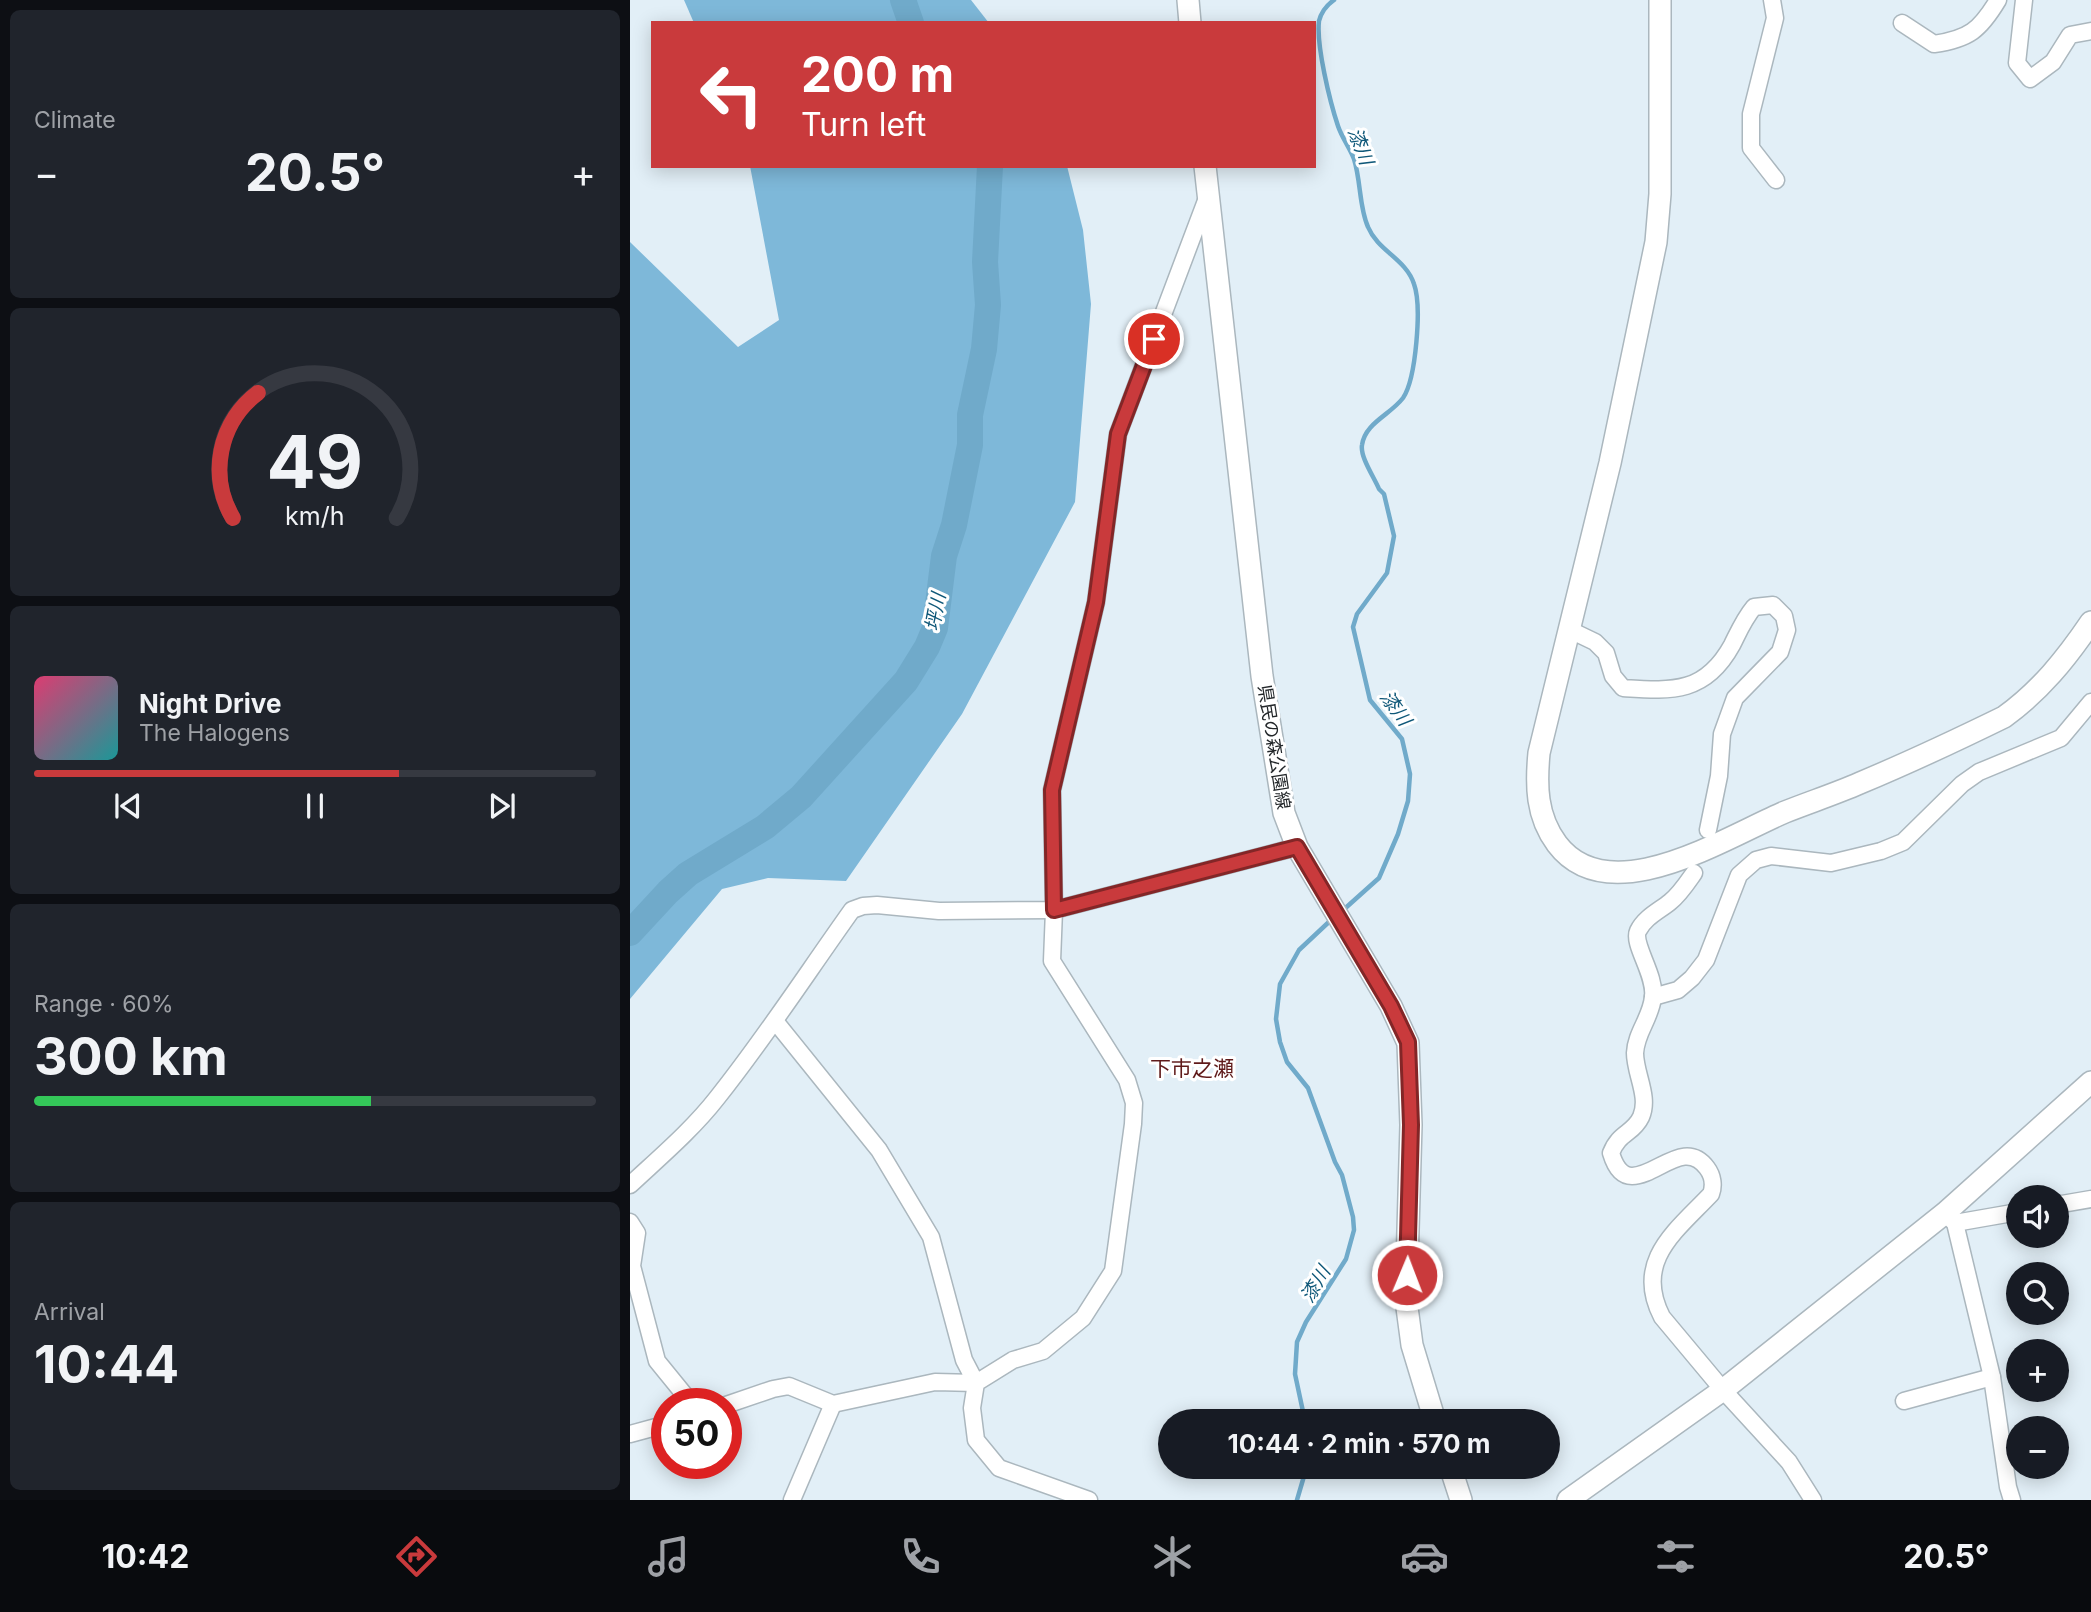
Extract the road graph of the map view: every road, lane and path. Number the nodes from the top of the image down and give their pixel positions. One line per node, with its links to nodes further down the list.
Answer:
1 (1188, 0): 6 (street)
2 (1660, 0): 13 (street)
3 (1772, 0): 10 (street)
4 (1998, 0): 7 (street)
5 (2024, 0): 8 (street)
6 (1190, 21)
7 (1902, 23)
8 (2091, 31)
9 (1205, 168): 11 (street, 県民の森公園線)
10 (1776, 180)
11 (1208, 196): 16 (street, 県民の森公園線); 18 (street)
12 (2091, 622): 13 (street)
13 (1570, 630): 15 (street)
14 (2091, 702): 19 (street)
15 (1708, 830)
16 (1297, 847): 18 (street); 35 (street, 県民の森公園線)
17 (1694, 873): 19 (street)
18 (1054, 910): 20 (street); 29 (street)
19 (1653, 997): 31 (street)
20 (775, 1021): 22 (street); 29 (street)
21 (2091, 1082): 26 (street)
22 (630, 1185)
23 (2091, 1199): 24 (street)
24 (2069, 1203)
25 (2006, 1213): 26 (street)
26 (1950, 1218): 28 (street); 31 (street)
27 (630, 1222): 30 (street)
28 (1992, 1377): 33 (street); 44 (street)
29 (976, 1383): 34 (street); 40 (street)
30 (679, 1388)
31 (1723, 1390): 42 (street); 43 (street)
32 (742, 1400): 34 (street)
33 (1904, 1401)
34 (833, 1404): 39 (street)
35 (1431, 1409)
36 (651, 1428): 37 (street)
37 (630, 1434)
38 (1454, 1479): 41 (street)
39 (792, 1500)
40 (1089, 1500)
41 (1461, 1500)
42 (1568, 1500)
43 (1813, 1500)
44 (2012, 1500)

